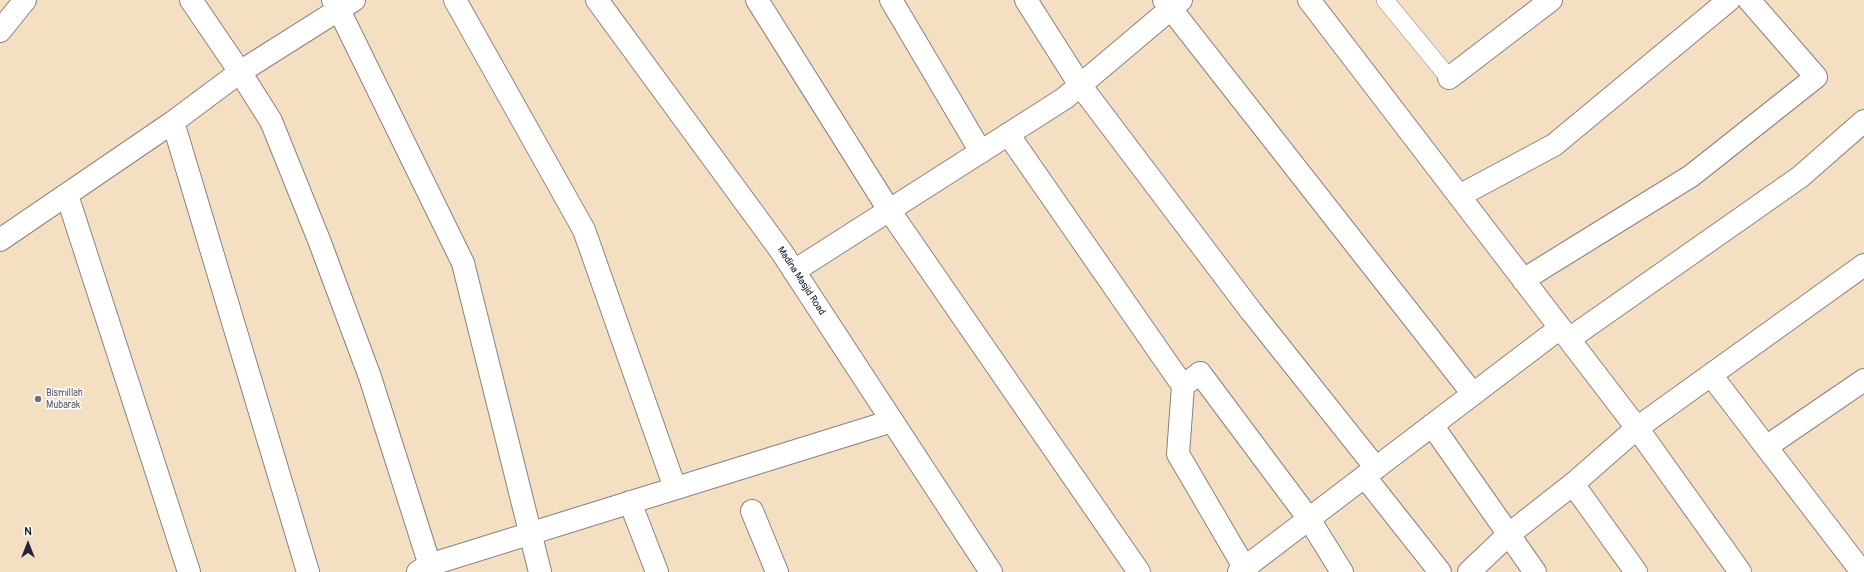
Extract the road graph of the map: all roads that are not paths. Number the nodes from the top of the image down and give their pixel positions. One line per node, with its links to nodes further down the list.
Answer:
1 (26, 0): 15 (street)
2 (191, 0): 16 (street)
3 (455, 0): 41 (street)
4 (597, 0): 28 (street, Madina Masjid Road)
5 (758, 0): 25 (street)
6 (891, 0): 22 (street)
7 (1026, 0): 18 (street)
8 (1309, 0): 24 (street)
9 (1385, 0): 17 (lane)
10 (1551, 0): 17 (street)
11 (1729, 0): 24 (street)
12 (1749, 0): 29 (street)
13 (342, 3): 16 (street); 45 (street)
14 (1172, 3): 18 (street); 34 (street)
15 (0, 31)
16 (240, 72): 20 (street); 47 (street)
17 (1448, 78)
18 (1080, 85): 21 (street); 39 (street)
19 (1864, 121): 30 (street)
20 (173, 122): 23 (street); 50 (street)
21 (1008, 134): 22 (street); 32 (street)
22 (981, 152): 25 (street)
23 (67, 195): 26 (street); 49 (street)
24 (1459, 196): 29 (street)
25 (889, 210): 28 (street); 55 (street)
26 (0, 240)
27 (1864, 265): 31 (street)
28 (794, 271): 35 (street, Madina Masjid Road)
29 (1523, 280): 30 (street)
30 (1565, 334): 34 (street); 37 (street)
31 (1711, 375): 37 (street); 38 (street)
32 (1183, 386): 44 (street); 48 (street)
33 (1861, 387): 38 (street)
34 (1474, 394): 36 (street)
35 (892, 421): 41 (street); 54 (street, Madina Masjid Road)
36 (1432, 425): 39 (street); 46 (street)
37 (1637, 428): 40 (street); 61 (street)
38 (1766, 447): 62 (street)
39 (1370, 473): 44 (street); 57 (street)
40 (1573, 484): 46 (street); 60 (street)
41 (675, 488): 42 (street)
42 (630, 502): 45 (street); 52 (street)
43 (752, 510): 53 (street)
44 (1309, 519): 48 (street); 56 (street)
45 (530, 534): 47 (street); 51 (street)
46 (1508, 535): 58 (street); 59 (street)
47 (426, 570)
48 (1243, 571)
49 (189, 572)
50 (308, 572)
51 (540, 572)
52 (656, 572)
53 (777, 572)
54 (991, 572)
55 (1139, 572)
56 (1342, 572)
57 (1440, 572)
58 (1469, 572)
59 (1535, 572)
60 (1636, 572)
61 (1740, 572)
62 (1862, 572)

